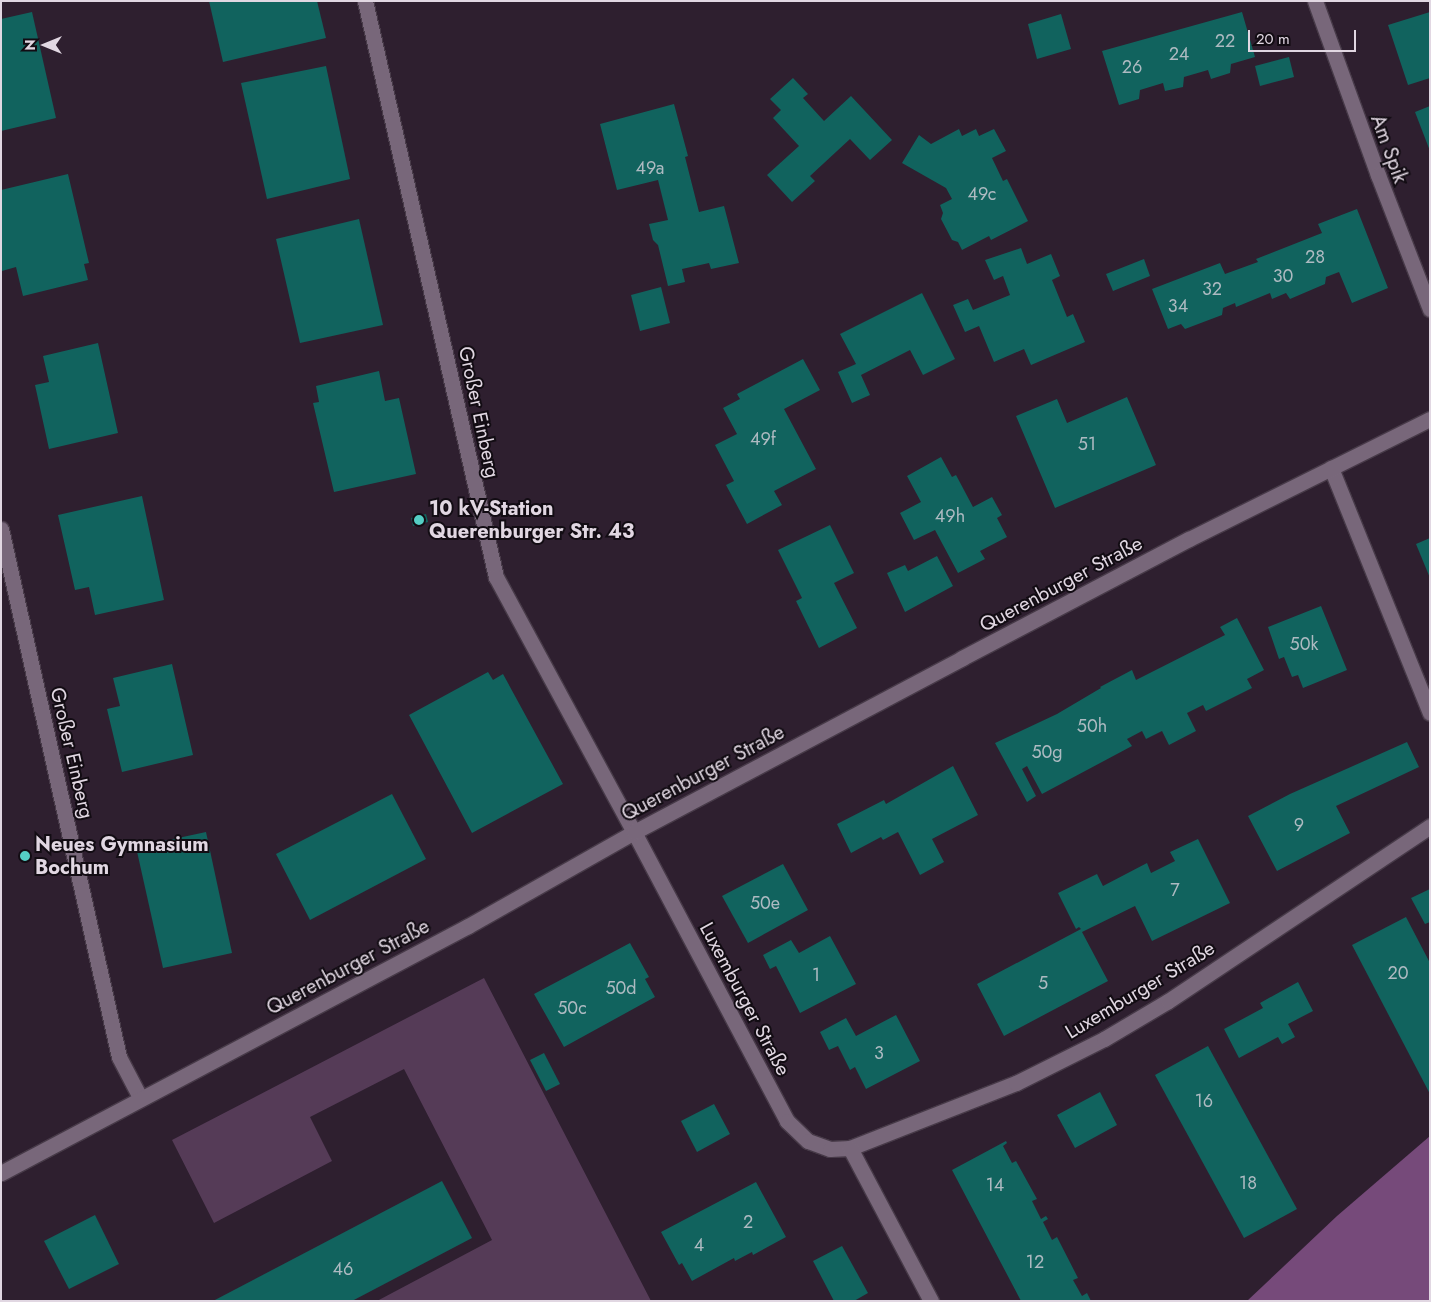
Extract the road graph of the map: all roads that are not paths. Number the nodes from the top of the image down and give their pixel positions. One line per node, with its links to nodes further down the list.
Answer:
1 (365, 1): 9 (street, Großer Einberg)
2 (1315, 1): 3 (street, Am Spik)
3 (1430, 309)
4 (1430, 419): 5 (street, Querenburger Straße)
5 (1331, 468): 7 (street); 9 (street, Querenburger Straße)
6 (1, 529): 10 (street, Großer Einberg)
7 (1430, 714)
8 (1430, 826): 11 (street, Luxemburger Straße)
9 (634, 832): 10 (street, Querenburger Straße); 11 (street, Luxemburger Straße)
10 (141, 1099): 12 (street, Querenburger Straße)
11 (850, 1148): 13 (street)
12 (1, 1173)
13 (931, 1301)

